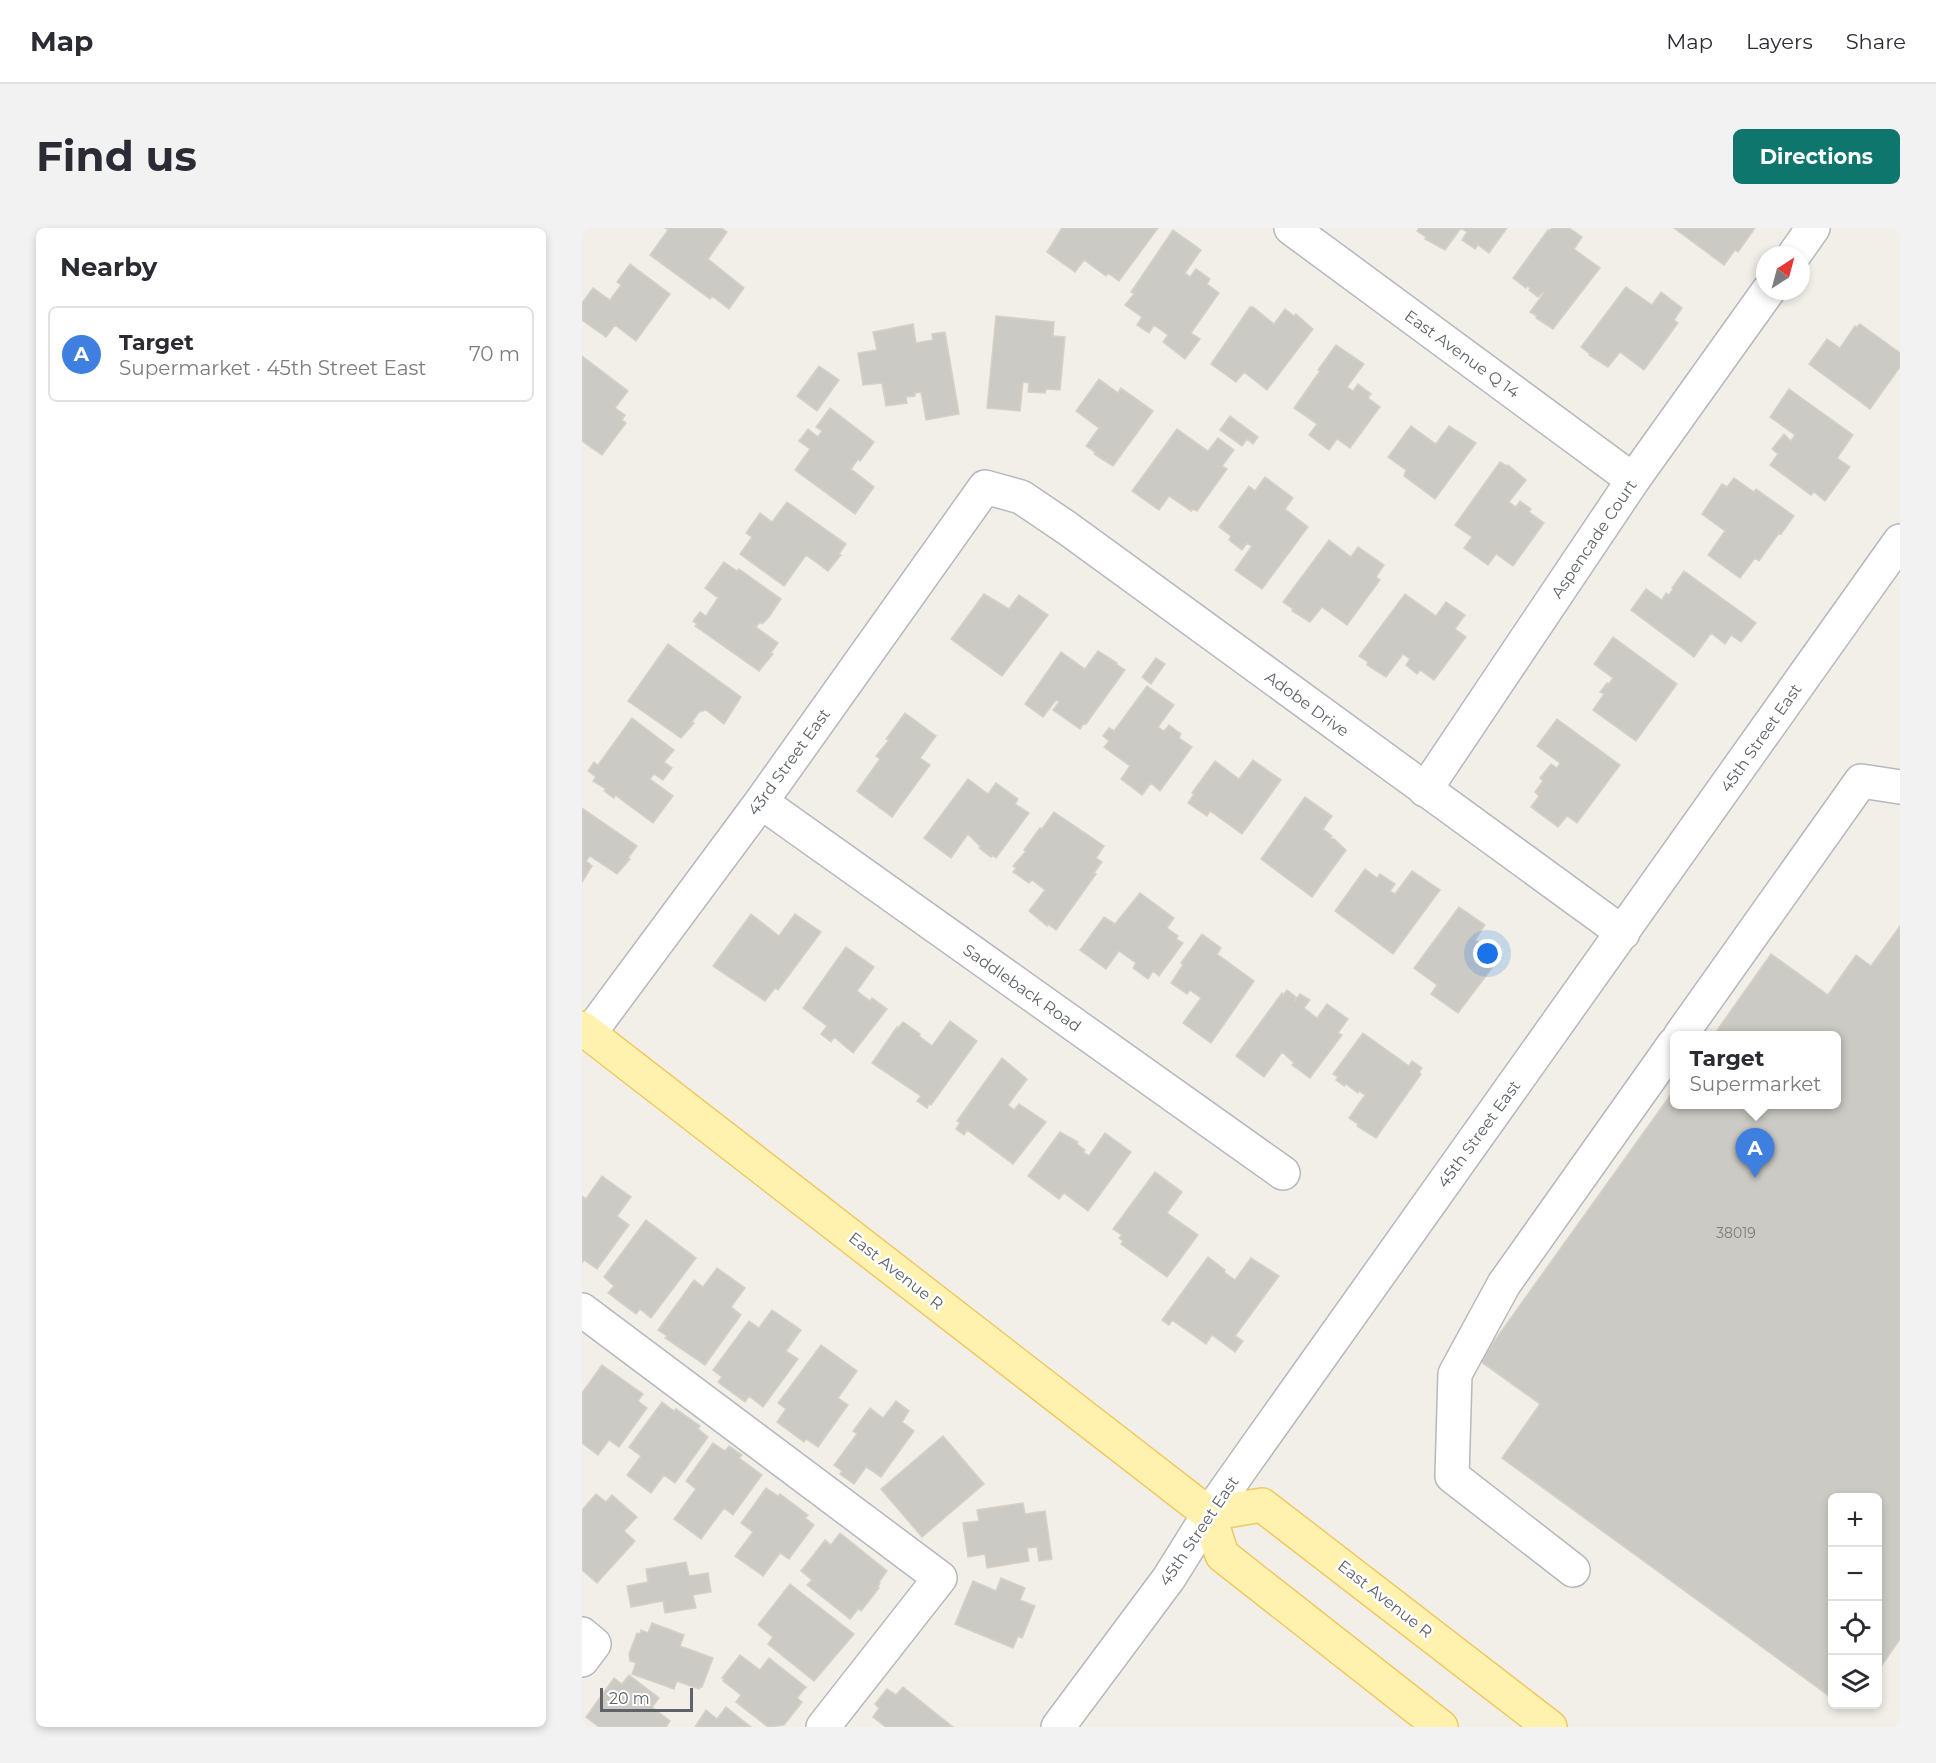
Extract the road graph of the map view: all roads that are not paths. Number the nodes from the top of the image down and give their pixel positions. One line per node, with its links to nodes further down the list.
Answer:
1 (1291, 228): 5 (street, East Avenue Q 14)
2 (1813, 228): 3 (street)
3 (1800, 246)
4 (1762, 300): 5 (street, Aspencade Court)
5 (1633, 480): 9 (street, Aspencade Court)
6 (985, 487): 9 (street, Adobe Drive); 10 (street, 43rd Street East)
7 (1900, 541): 11 (street, 45th Street East)
8 (1900, 787): 13 (street)
9 (1425, 790): 11 (street, Adobe Drive)
10 (761, 802): 12 (street, 43rd Street East); 15 (street, Saddleback Road)
11 (1623, 933): 17 (street, 45th Street East)
12 (586, 1031): 17 (main road, East Avenue R)
13 (1683, 1031)
14 (1670, 1050): 18 (street)
15 (1283, 1173)
16 (582, 1310): 21 (street)
17 (1209, 1514): 22 (street, 45th Street East); 23 (main road); 24 (main road, East Avenue R)
18 (1573, 1570)
19 (582, 1634): 20 (street)
20 (582, 1660)
21 (823, 1727)
22 (1058, 1727)
23 (1441, 1727)
24 (1550, 1727)

